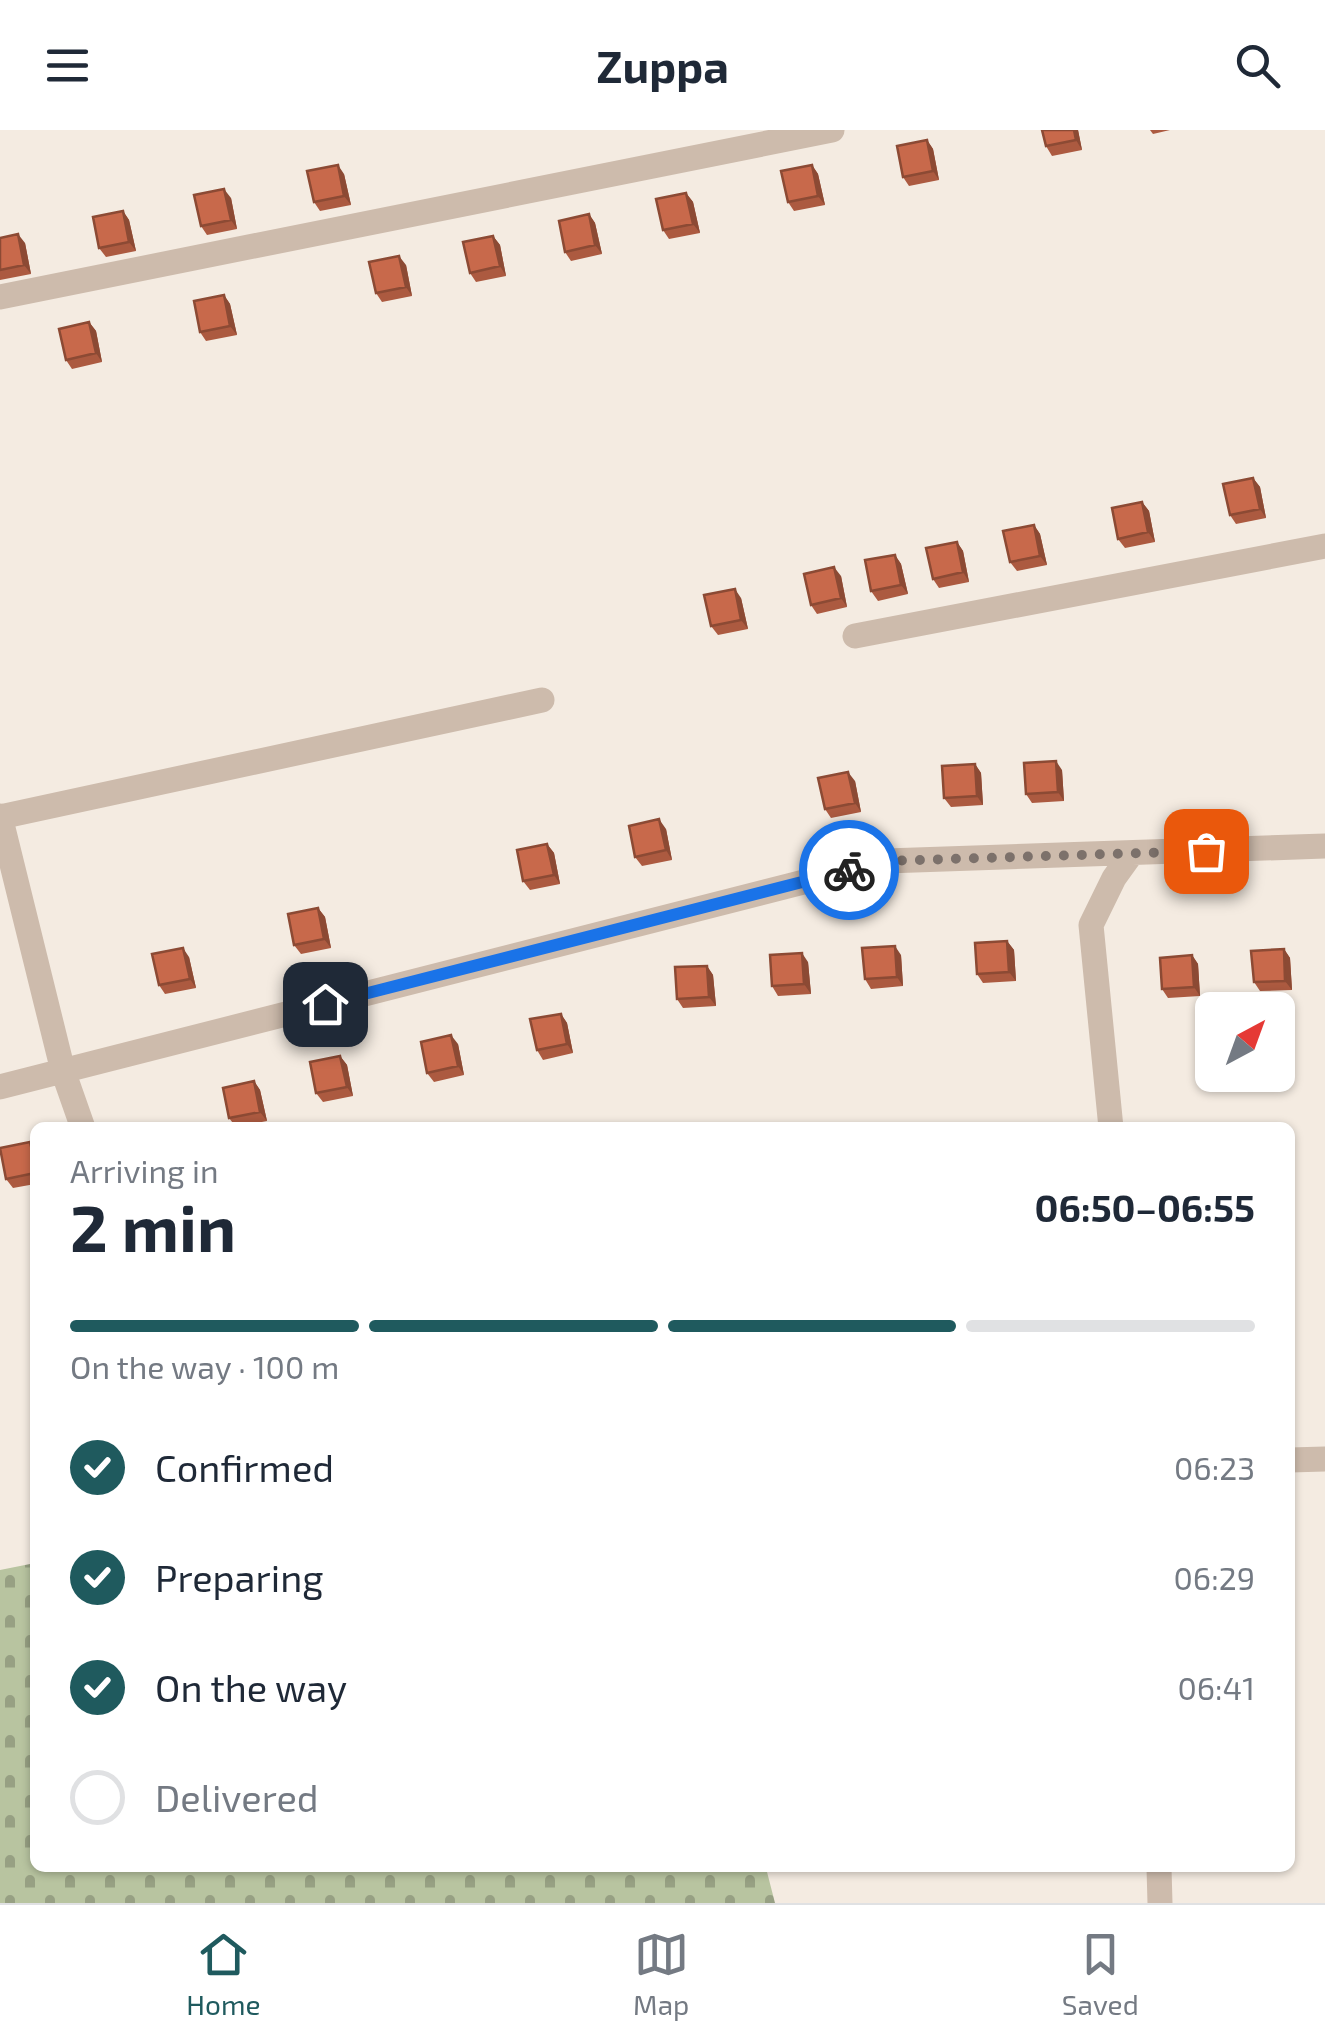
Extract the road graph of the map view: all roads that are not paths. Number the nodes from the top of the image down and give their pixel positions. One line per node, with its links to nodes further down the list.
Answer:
1 (832, 130): 2 (street)
2 (0, 297)
3 (1325, 546): 4 (street)
4 (855, 636)
5 (542, 700): 6 (street)
6 (0, 816): 9 (street)
7 (1325, 846): 8 (street)
8 (1132, 854): 9 (street); 12 (street)
9 (63, 1071): 10 (street); 11 (street)
10 (0, 1086)
11 (82, 1122)
12 (1110, 1122)
13 (1325, 1459): 14 (street)
14 (1295, 1460)
15 (1159, 1872): 16 (street)
16 (1160, 1903)

